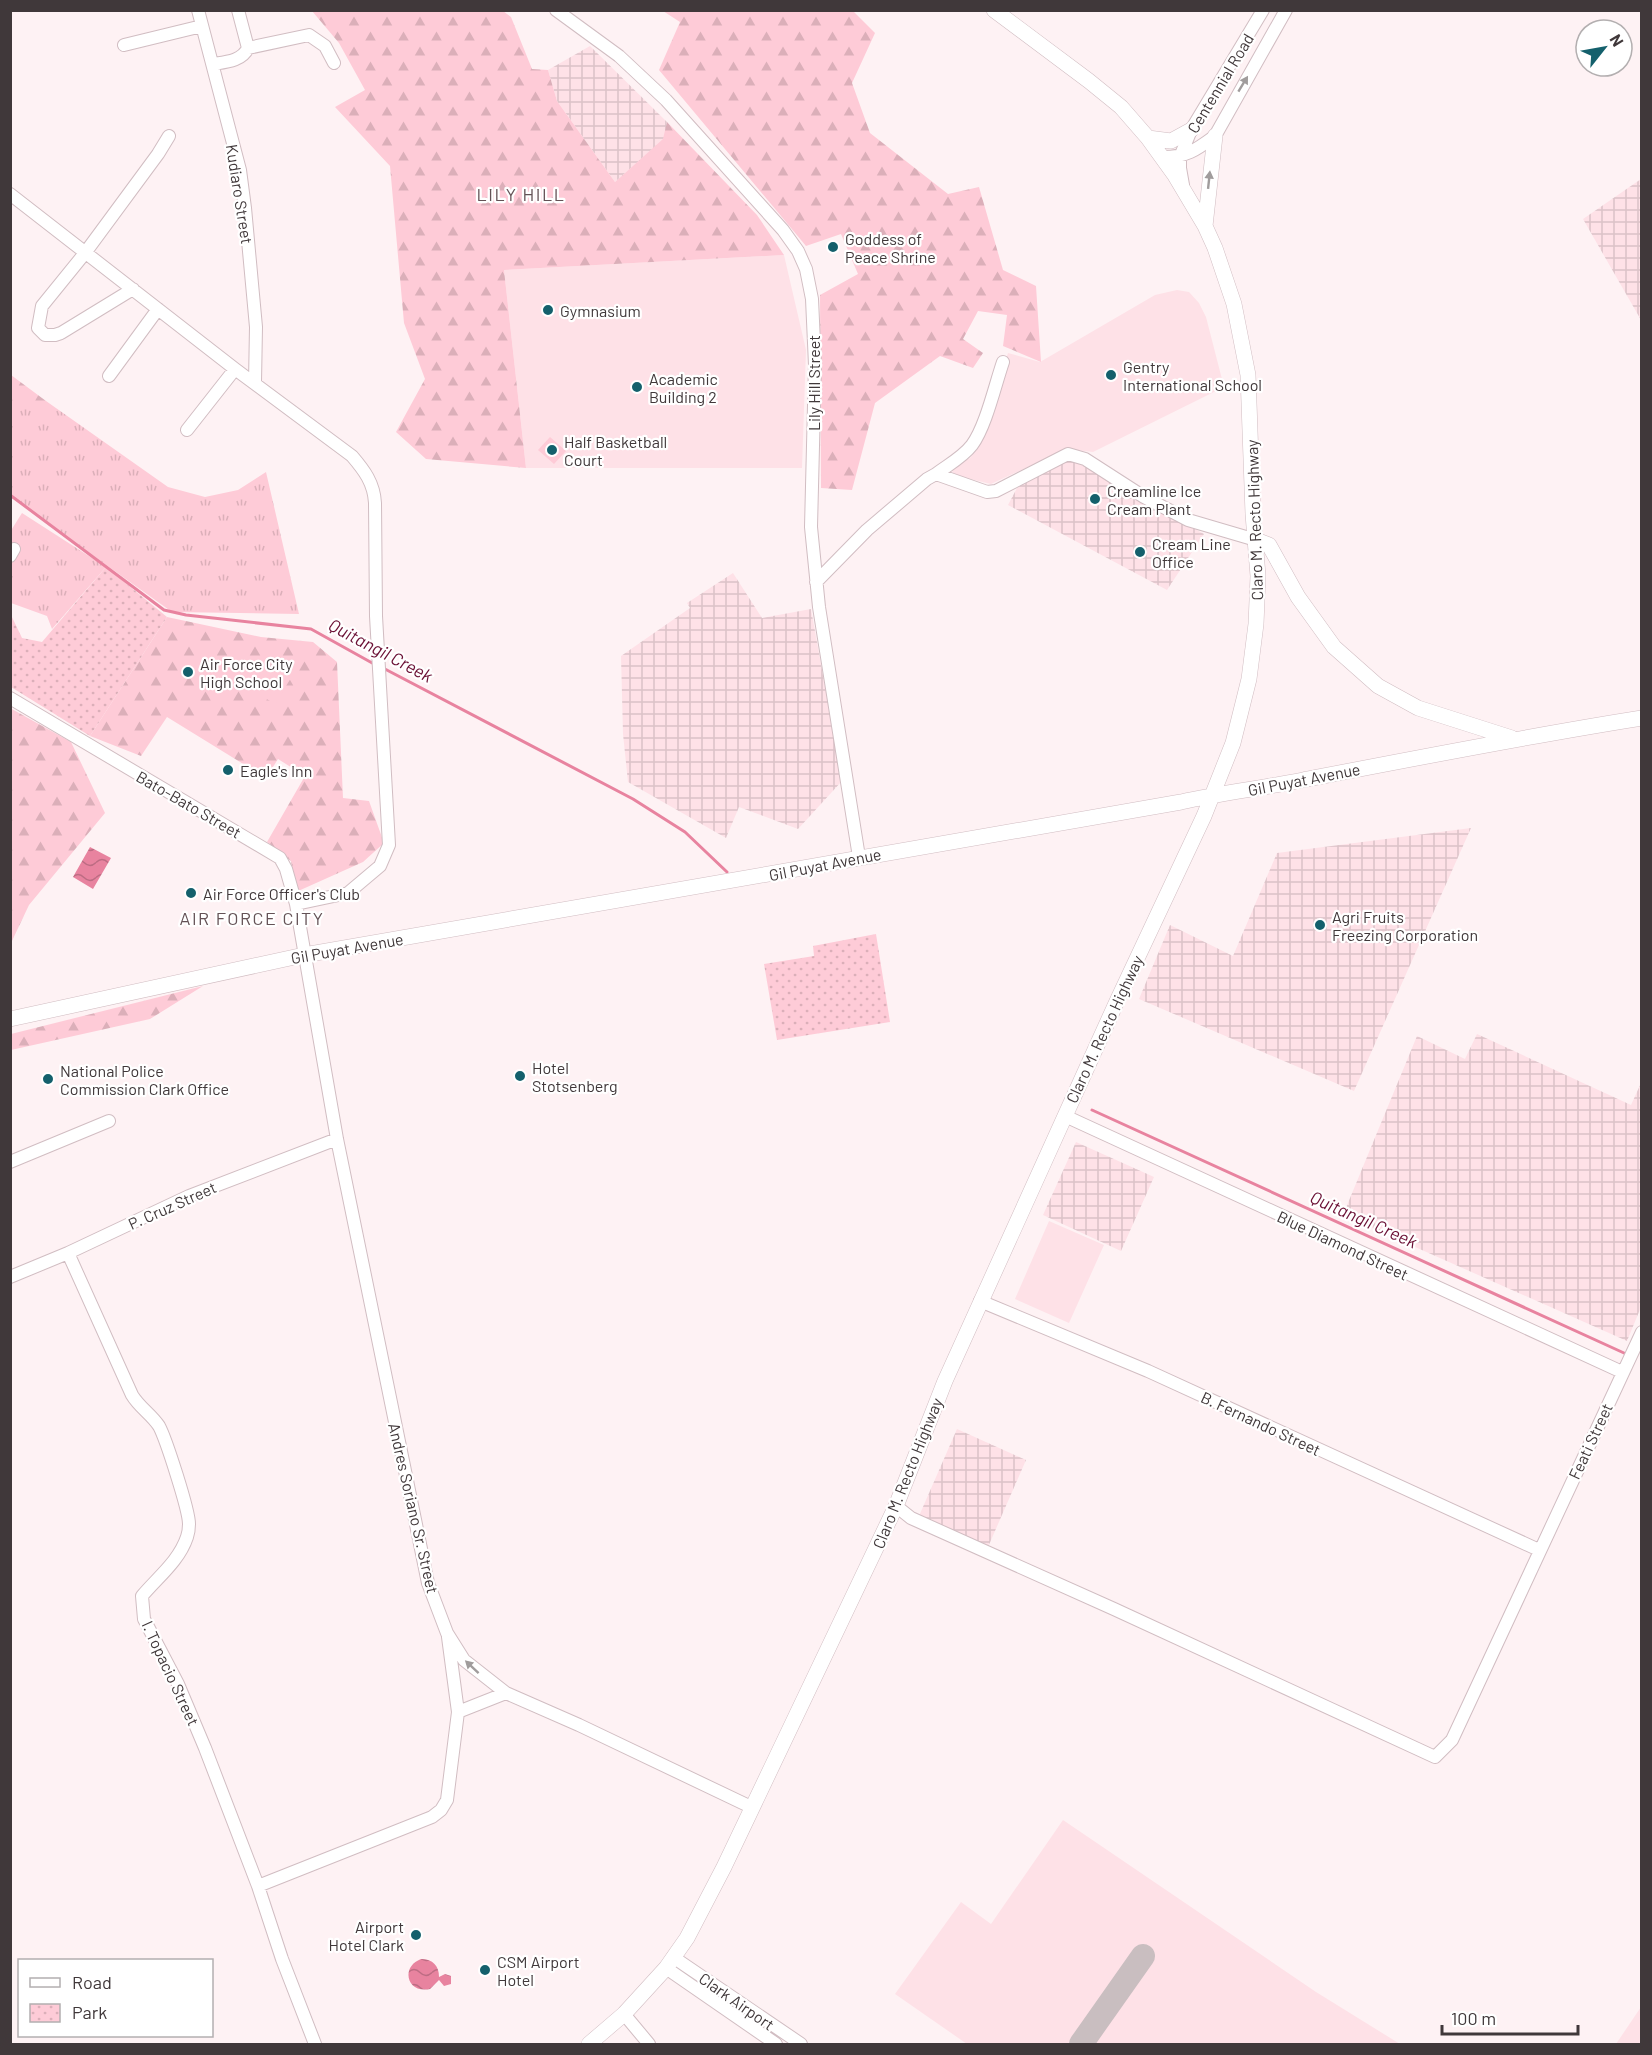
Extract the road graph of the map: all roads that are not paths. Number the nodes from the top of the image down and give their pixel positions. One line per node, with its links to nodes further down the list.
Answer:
1 (198, 10): 7 (street, Kudiaro Street)
2 (238, 10): 9 (street)
3 (556, 10): 31 (street, Lily Hill Street)
4 (994, 10): 15 (main road, Claro M. Recto Highway)
5 (1263, 10): 12 (street, Centennial Road)
6 (1286, 10): 14 (street, Centennial Road, one-way to 6)
7 (202, 26): 8 (street); 11 (street, Kudiaro Street)
8 (124, 45)
9 (248, 48): 10 (street); 11 (street)
10 (334, 63)
11 (213, 64): 27 (street, Kudiaro Street)
12 (1191, 130): 15 (main road); 17 (street, Centennial Road)
13 (169, 135): 21 (street)
14 (1215, 136): 17 (street, Centennial Road); 20 (main road, one-way to 14)
15 (1148, 138): 16 (main road, Claro M. Recto Highway)
16 (1163, 157): 17 (street, Centennial Road); 18 (main road, Claro M. Recto Highway)
17 (1180, 157): 18 (street, Centennial Road)
18 (1184, 190): 20 (main road, Claro M. Recto Highway)
19 (10, 194): 21 (street)
20 (1205, 225): 30 (main road, Claro M. Recto Highway)
21 (85, 253): 22 (street); 22 (street)
22 (133, 289): 23 (street)
23 (158, 309): 25 (street); 26 (street)
24 (1003, 362): 29 (street)
25 (234, 369): 27 (street); 28 (street)
26 (109, 376)
27 (255, 382): 37 (street)
28 (187, 430)
29 (936, 474): 30 (street); 31 (street)
30 (1256, 540): 34 (main road); 35 (main road, Claro M. Recto Highway)
31 (816, 582): 36 (street, Lily Hill Street)
32 (10, 698): 37 (street, Bato-Bato Street)
33 (1641, 718): 34 (main road, Gil Puyat Avenue)
34 (1515, 738): 35 (main road, Gil Puyat Avenue)
35 (1213, 795): 36 (main road, Gil Puyat Avenue); 40 (main road, Claro M. Recto Highway)
36 (859, 857): 38 (main road, Gil Puyat Avenue)
37 (296, 904): 38 (street, Bato-Bato Street)
38 (304, 955): 39 (main road, Gil Puyat Avenue); 42 (street, Andres Soriano Sr. Street)
39 (10, 1018)
40 (1065, 1116): 46 (main road, Claro M. Recto Highway); 48 (street, Blue Diamond Street)
41 (109, 1121): 43 (street)
42 (337, 1139): 44 (street, P. Cruz Street); 51 (street, Andres Soriano Sr. Street)
43 (10, 1162)
44 (68, 1253): 45 (street, P. Cruz Street); 55 (street, I. Topacio Street)
45 (10, 1277)
46 (980, 1301): 49 (main road, Claro M. Recto Highway); 50 (street, B. Fernando Street)
47 (1641, 1332): 48 (street, Feati Street)
48 (1622, 1372): 50 (street, Feati Street)
49 (896, 1506): 50 (street, Feati Street); 54 (main road, Claro M. Recto Highway)
50 (1539, 1550)
51 (447, 1633): 52 (street, Andres Soriano Sr. Street, one-way to 51); 53 (street)
52 (506, 1693): 53 (street); 54 (street, Andres Soriano Sr. Street)
53 (458, 1712): 55 (street)
54 (751, 1807): 56 (main road, Claro M. Recto Highway)
55 (258, 1886): 58 (street, I. Topacio Street)
56 (669, 1963): 57 (main road, Claro M. Recto Highway); 61 (street, Clark Airport); 62 (street, Clark Airport)
57 (624, 2014): 59 (main road, Claro M. Recto Highway); 60 (street)
58 (315, 2044)
59 (589, 2044)
60 (650, 2044)
61 (776, 2044)
62 (801, 2044)

